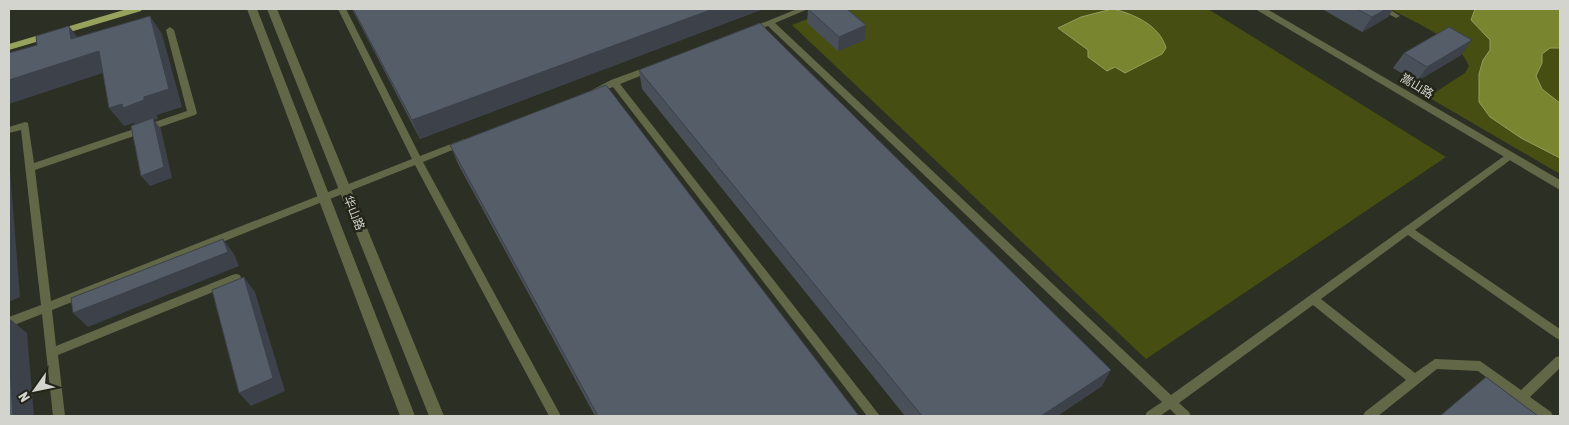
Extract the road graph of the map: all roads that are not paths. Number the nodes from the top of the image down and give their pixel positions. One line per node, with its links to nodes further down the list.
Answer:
1 (137, 9): 8 (main road)
2 (252, 9): 24 (street, 华山路)
3 (272, 9): 23 (street, 华山路)
4 (342, 9): 20 (lane)
5 (804, 9): 10 (lane)
6 (1260, 9): 19 (street, 嵩山路)
7 (1383, 9): 9 (lane)
8 (114, 12): 13 (main road)
9 (1396, 16)
10 (769, 22): 12 (lane); 35 (lane)
11 (170, 30): 21 (lane)
12 (742, 33)
13 (9, 47)
14 (660, 65): 15 (lane)
15 (614, 82): 16 (lane); 40 (lane)
16 (587, 93)
17 (9, 130): 21 (lane)
18 (472, 139): 20 (lane)
19 (1510, 156): 22 (street, 嵩山路); 25 (lane)
20 (418, 161): 23 (lane); 39 (lane)
21 (30, 168): 28 (lane)
22 (1560, 186)
23 (345, 189): 24 (lane); 38 (street, 华山路)
24 (323, 198): 28 (lane); 37 (street, 华山路)
25 (1408, 230): 27 (lane); 30 (lane)
26 (236, 278): 31 (lane)
27 (1313, 299): 33 (lane); 35 (lane)
28 (45, 308): 29 (lane); 31 (lane)
29 (9, 322)
30 (1560, 335)
31 (51, 353): 36 (lane)
32 (1560, 361): 34 (lane)
33 (1415, 380): 34 (lane); 43 (lane)
34 (1522, 397): 44 (lane)
35 (1170, 402): 41 (lane); 42 (lane)
36 (59, 416)
37 (408, 416)
38 (437, 416)
39 (555, 416)
40 (874, 416)
41 (1151, 416)
42 (1185, 416)
43 (1369, 416)
44 (1547, 416)

